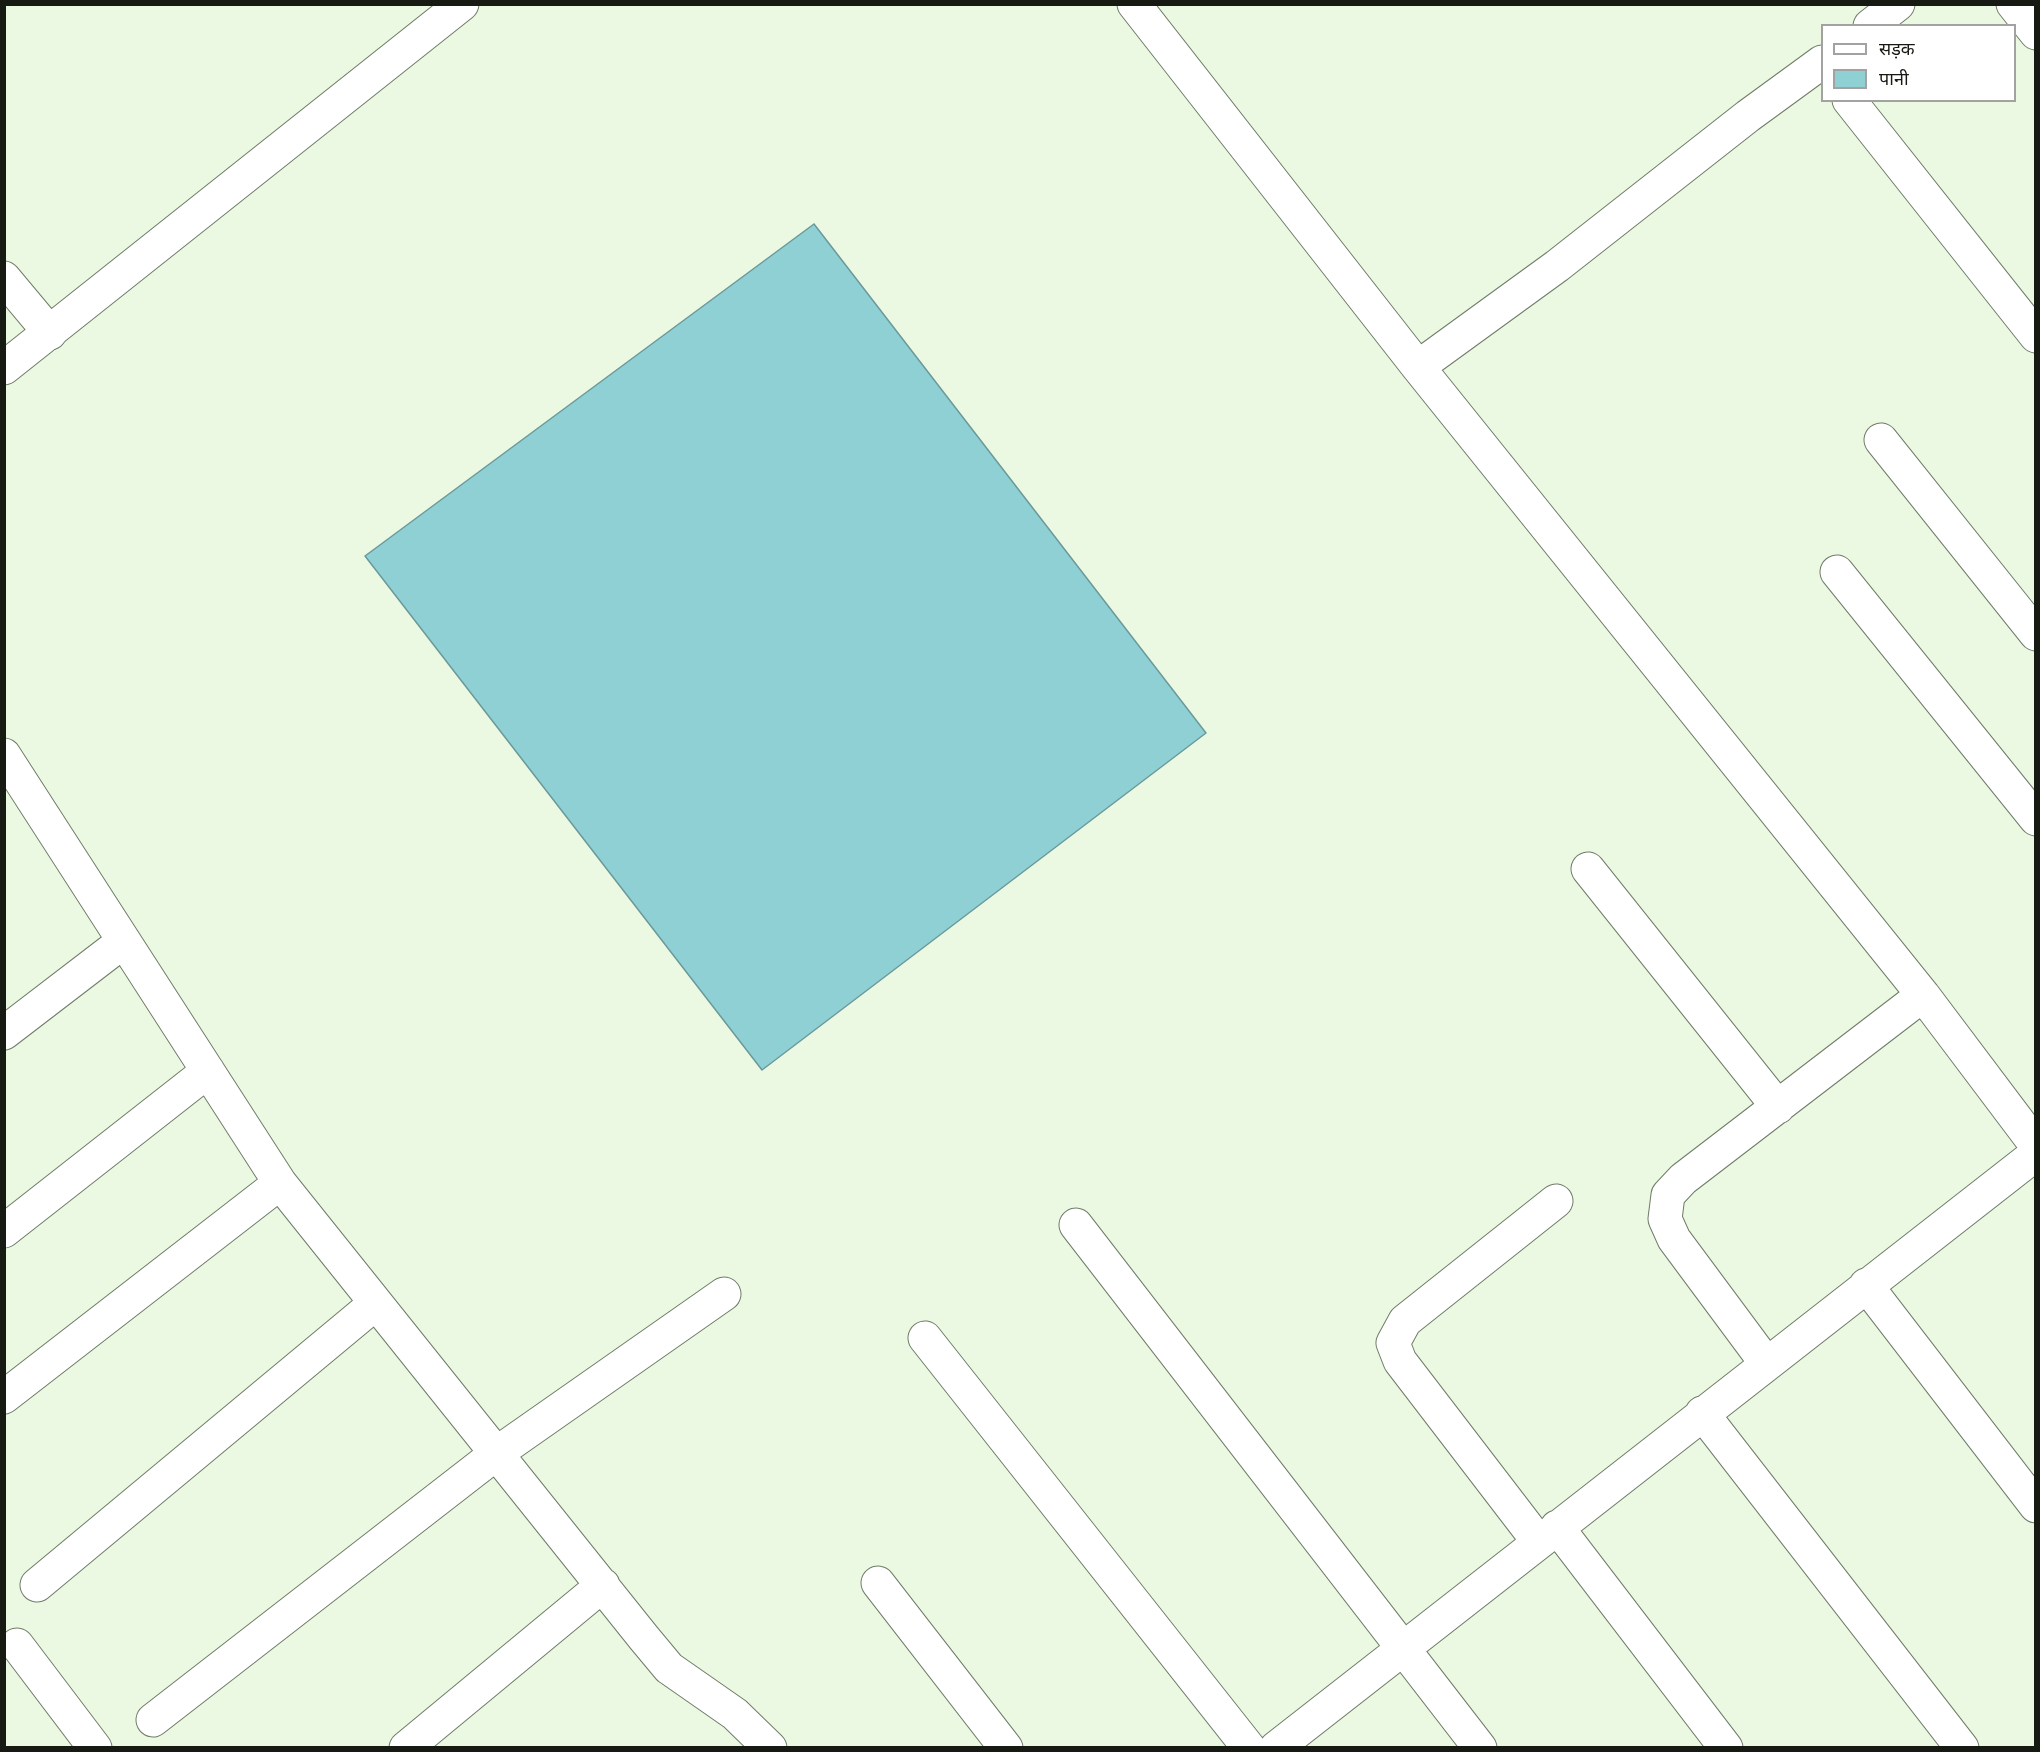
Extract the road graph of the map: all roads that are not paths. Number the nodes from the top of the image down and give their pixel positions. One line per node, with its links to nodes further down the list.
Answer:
1 (462, 4): 10 (street)
2 (1134, 4): 12 (street)
3 (1898, 4): 5 (street)
4 (2013, 4): 6 (street)
5 (1873, 24)
6 (2036, 33)
7 (1821, 65): 12 (street)
8 (1851, 102): 11 (street)
9 (4, 278): 10 (street)
10 (50, 333): 13 (street)
11 (2036, 336)
12 (1418, 367): 21 (street)
13 (4, 368)
14 (1881, 440): 16 (street)
15 (1837, 572): 18 (street)
16 (2036, 634)
17 (4, 755): 20 (street)
18 (2036, 819)
19 (1588, 869): 24 (street)
20 (124, 941): 22 (street); 23 (street)
21 (1923, 995): 24 (street); 25 (street)
22 (4, 1033)
23 (208, 1071): 27 (street); 30 (street)
24 (1778, 1107): 35 (street)
25 (2036, 1145)
26 (2036, 1154): 31 (street)
27 (280, 1183): 33 (street); 36 (street)
28 (1556, 1201): 40 (street)
29 (1076, 1225): 45 (street)
30 (4, 1231)
31 (1866, 1285): 35 (street); 39 (street)
32 (724, 1293): 38 (street)
33 (376, 1304): 38 (street); 42 (street)
34 (925, 1338): 51 (street)
35 (1766, 1363): 37 (street)
36 (4, 1397)
37 (1702, 1413): 40 (street); 55 (street)
38 (497, 1453): 43 (street); 46 (street)
39 (2036, 1506)
40 (1547, 1534): 45 (street); 54 (street)
41 (878, 1583): 50 (street)
42 (36, 1585)
43 (603, 1585): 48 (street); 49 (street)
44 (17, 1645): 47 (street)
45 (1404, 1647): 52 (street); 53 (street)
46 (153, 1720)
47 (95, 1748)
48 (406, 1748)
49 (770, 1748)
50 (1006, 1748)
51 (1249, 1748)
52 (1276, 1748)
53 (1480, 1748)
54 (1726, 1748)
55 (1962, 1748)

